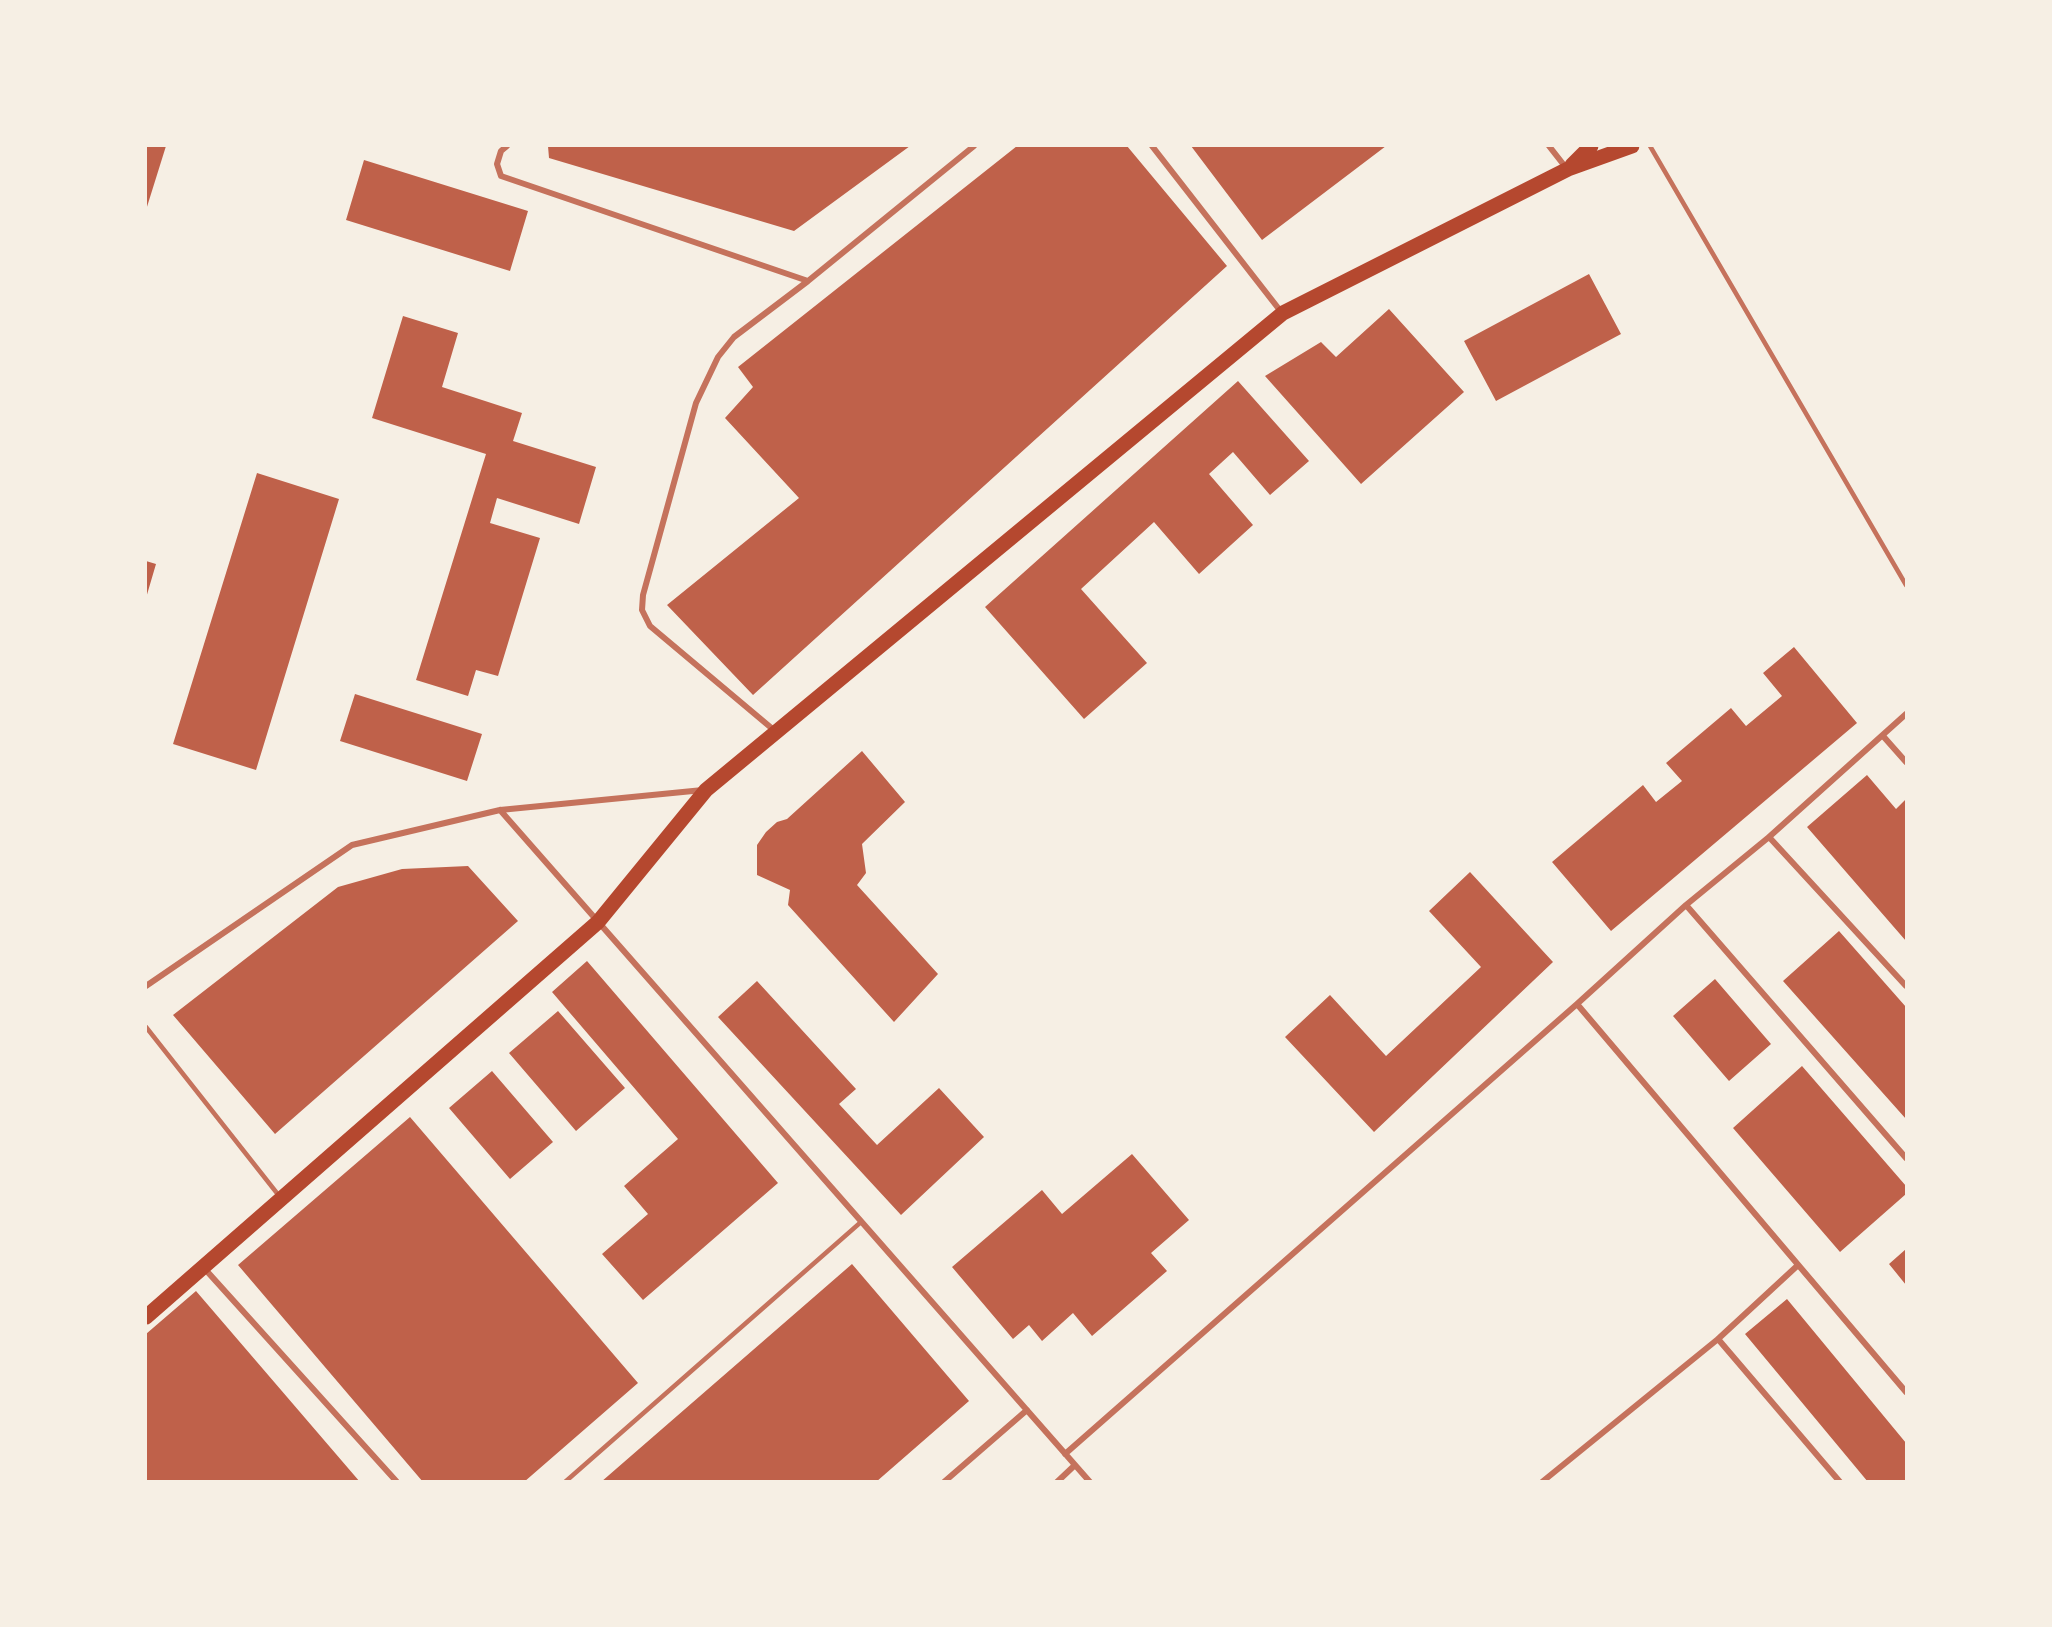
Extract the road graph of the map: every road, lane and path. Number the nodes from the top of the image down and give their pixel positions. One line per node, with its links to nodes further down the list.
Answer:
1 (507, 146): 9 (street)
2 (974, 146): 9 (street)
3 (1152, 146): 10 (street)
4 (1549, 146): 8 (street)
5 (1591, 146): 8 (main road)
6 (1632, 146): 8 (main road)
7 (1650, 146): 11 (lane)
8 (1568, 169): 10 (main road)
9 (808, 281): 13 (street)
10 (1283, 314): 13 (main road)
11 (1906, 585)
12 (1906, 714): 14 (street)
13 (777, 733): 16 (main road)
14 (1883, 736): 15 (street); 18 (street)
15 (1906, 762)
16 (706, 790): 17 (street); 20 (main road)
17 (500, 810): 20 (street); 21 (street)
18 (1769, 837): 19 (street); 22 (street)
19 (1686, 905): 23 (street); 25 (street)
20 (598, 922): 26 (main road); 27 (street)
21 (146, 986)
22 (1906, 987)
23 (1577, 1004): 28 (street); 34 (street)
24 (146, 1027): 26 (lane)
25 (1906, 1158)
26 (282, 1200): 29 (main road)
27 (861, 1222): 33 (street); 37 (lane)
28 (1797, 1266): 31 (street); 32 (street)
29 (204, 1267): 30 (main road); 36 (street)
30 (146, 1317)
31 (1718, 1339): 41 (street); 42 (street)
32 (1906, 1392)
33 (1027, 1410): 34 (street); 38 (street)
34 (1065, 1454): 35 (street)
35 (1076, 1465): 39 (street); 40 (street)
36 (397, 1482)
37 (565, 1482)
38 (945, 1482)
39 (1057, 1482)
40 (1090, 1482)
41 (1542, 1482)
42 (1840, 1482)

